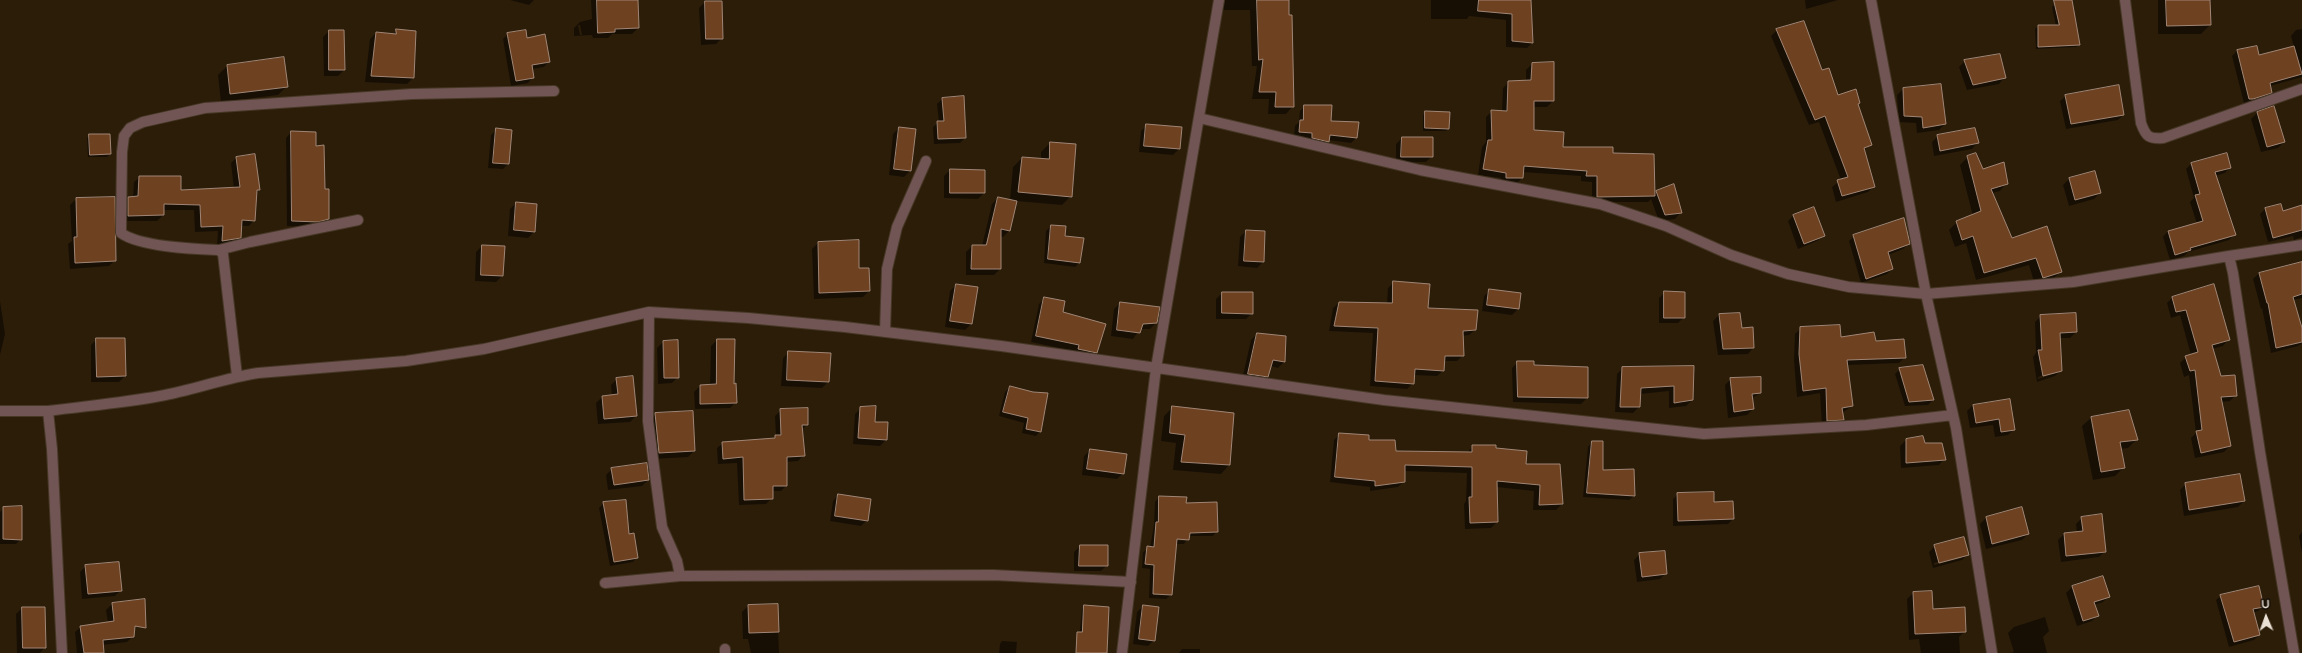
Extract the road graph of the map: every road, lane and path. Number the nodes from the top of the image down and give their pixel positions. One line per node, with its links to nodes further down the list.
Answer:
1 (1219, 0): 6 (street)
2 (1871, 0): 12 (street)
3 (2125, 0): 4 (street)
4 (2302, 89)
5 (554, 91): 10 (street)
6 (1199, 118): 12 (street); 15 (street)
7 (926, 161): 14 (street)
8 (358, 220): 10 (street)
9 (2302, 245): 11 (street)
10 (220, 250): 16 (street)
11 (2229, 256): 12 (street); 26 (street)
12 (1926, 294): 19 (street)
13 (649, 312): 14 (street); 16 (street); 20 (street)
14 (885, 332): 15 (street)
15 (1156, 368): 19 (street); 21 (street)
16 (237, 376): 18 (street)
17 (0, 411): 18 (street)
18 (48, 411): 23 (street)
19 (1953, 415): 25 (street)
20 (680, 576): 21 (street); 22 (street)
21 (1131, 582): 24 (street)
22 (606, 583)
23 (62, 653)
24 (1122, 653)
25 (1992, 653)
26 (2294, 653)

